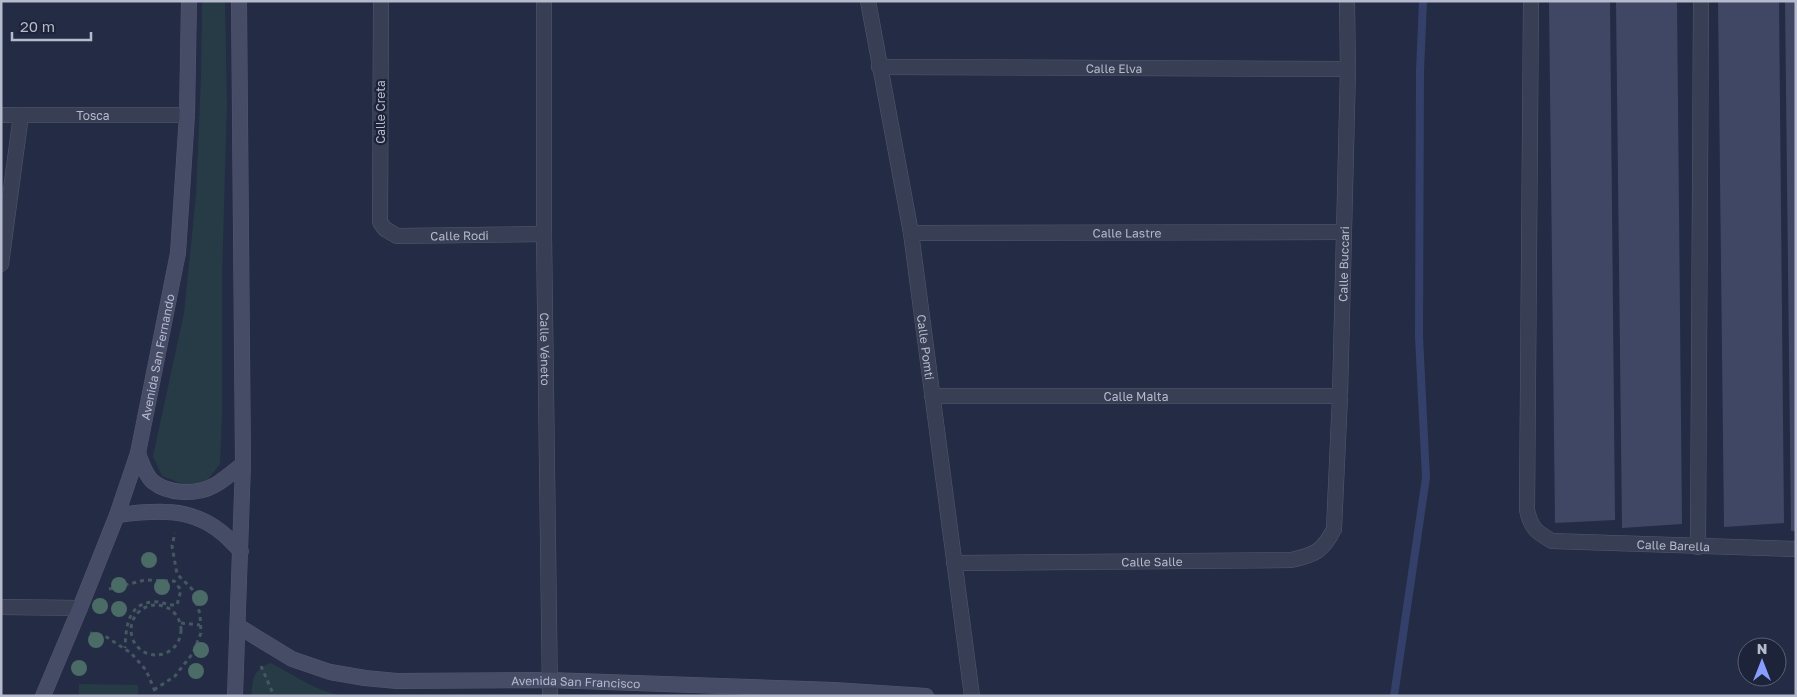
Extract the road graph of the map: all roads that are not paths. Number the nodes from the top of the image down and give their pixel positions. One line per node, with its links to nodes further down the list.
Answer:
1 (189, 1): 13 (street, Avenida San Fernando)
2 (239, 1): 22 (street)
3 (380, 1): 14 (street, Calle Creta)
4 (544, 1): 17 (street, Calle Véneto)
5 (868, 1): 9 (street, Calle Pomti)
6 (1347, 1): 10 (street, Calle Buccari)
7 (1531, 1): 25 (street, Calle Barella)
8 (1701, 1): 25 (street)
9 (879, 67): 10 (street, Calle Elva); 16 (street, Calle Pomti)
10 (1348, 69): 15 (street, Calle Buccari)
11 (1, 115): 12 (street, Tosca)
12 (22, 115): 13 (street, Tosca); 18 (street)
13 (187, 115): 21 (street, Avenida San Fernando)
14 (380, 222): 17 (street, Calle Rodi)
15 (1343, 232): 16 (street, Calle Lastre); 20 (street, Calle Buccari)
16 (911, 233): 19 (street, Calle Pomti)
17 (544, 234): 32 (street, Calle Véneto)
18 (1, 264)
19 (932, 396): 20 (street, Calle Malta); 28 (street, Calle Pomti)
20 (1340, 396): 24 (street, Calle Buccari)
21 (138, 453): 22 (street); 23 (street, Avenida San Fernando)
22 (243, 464): 27 (street)
23 (117, 515): 27 (street); 30 (street, Avenida San Fernando)
24 (1334, 529): 28 (street, Calle Salle)
25 (1698, 547): 26 (street, Calle Barella)
26 (1796, 549)
27 (241, 551): 31 (street)
28 (954, 563): 37 (street, Calle Pomti)
29 (1, 607): 30 (street)
30 (80, 608): 33 (street, Avenida San Fernando)
31 (238, 626): 32 (street, Avenida San Francisco); 34 (street)
32 (549, 680): 35 (street, Calle Véneto); 36 (street, Avenida San Francisco)
33 (42, 696)
34 (235, 696)
35 (550, 696)
36 (926, 696)
37 (972, 696)

